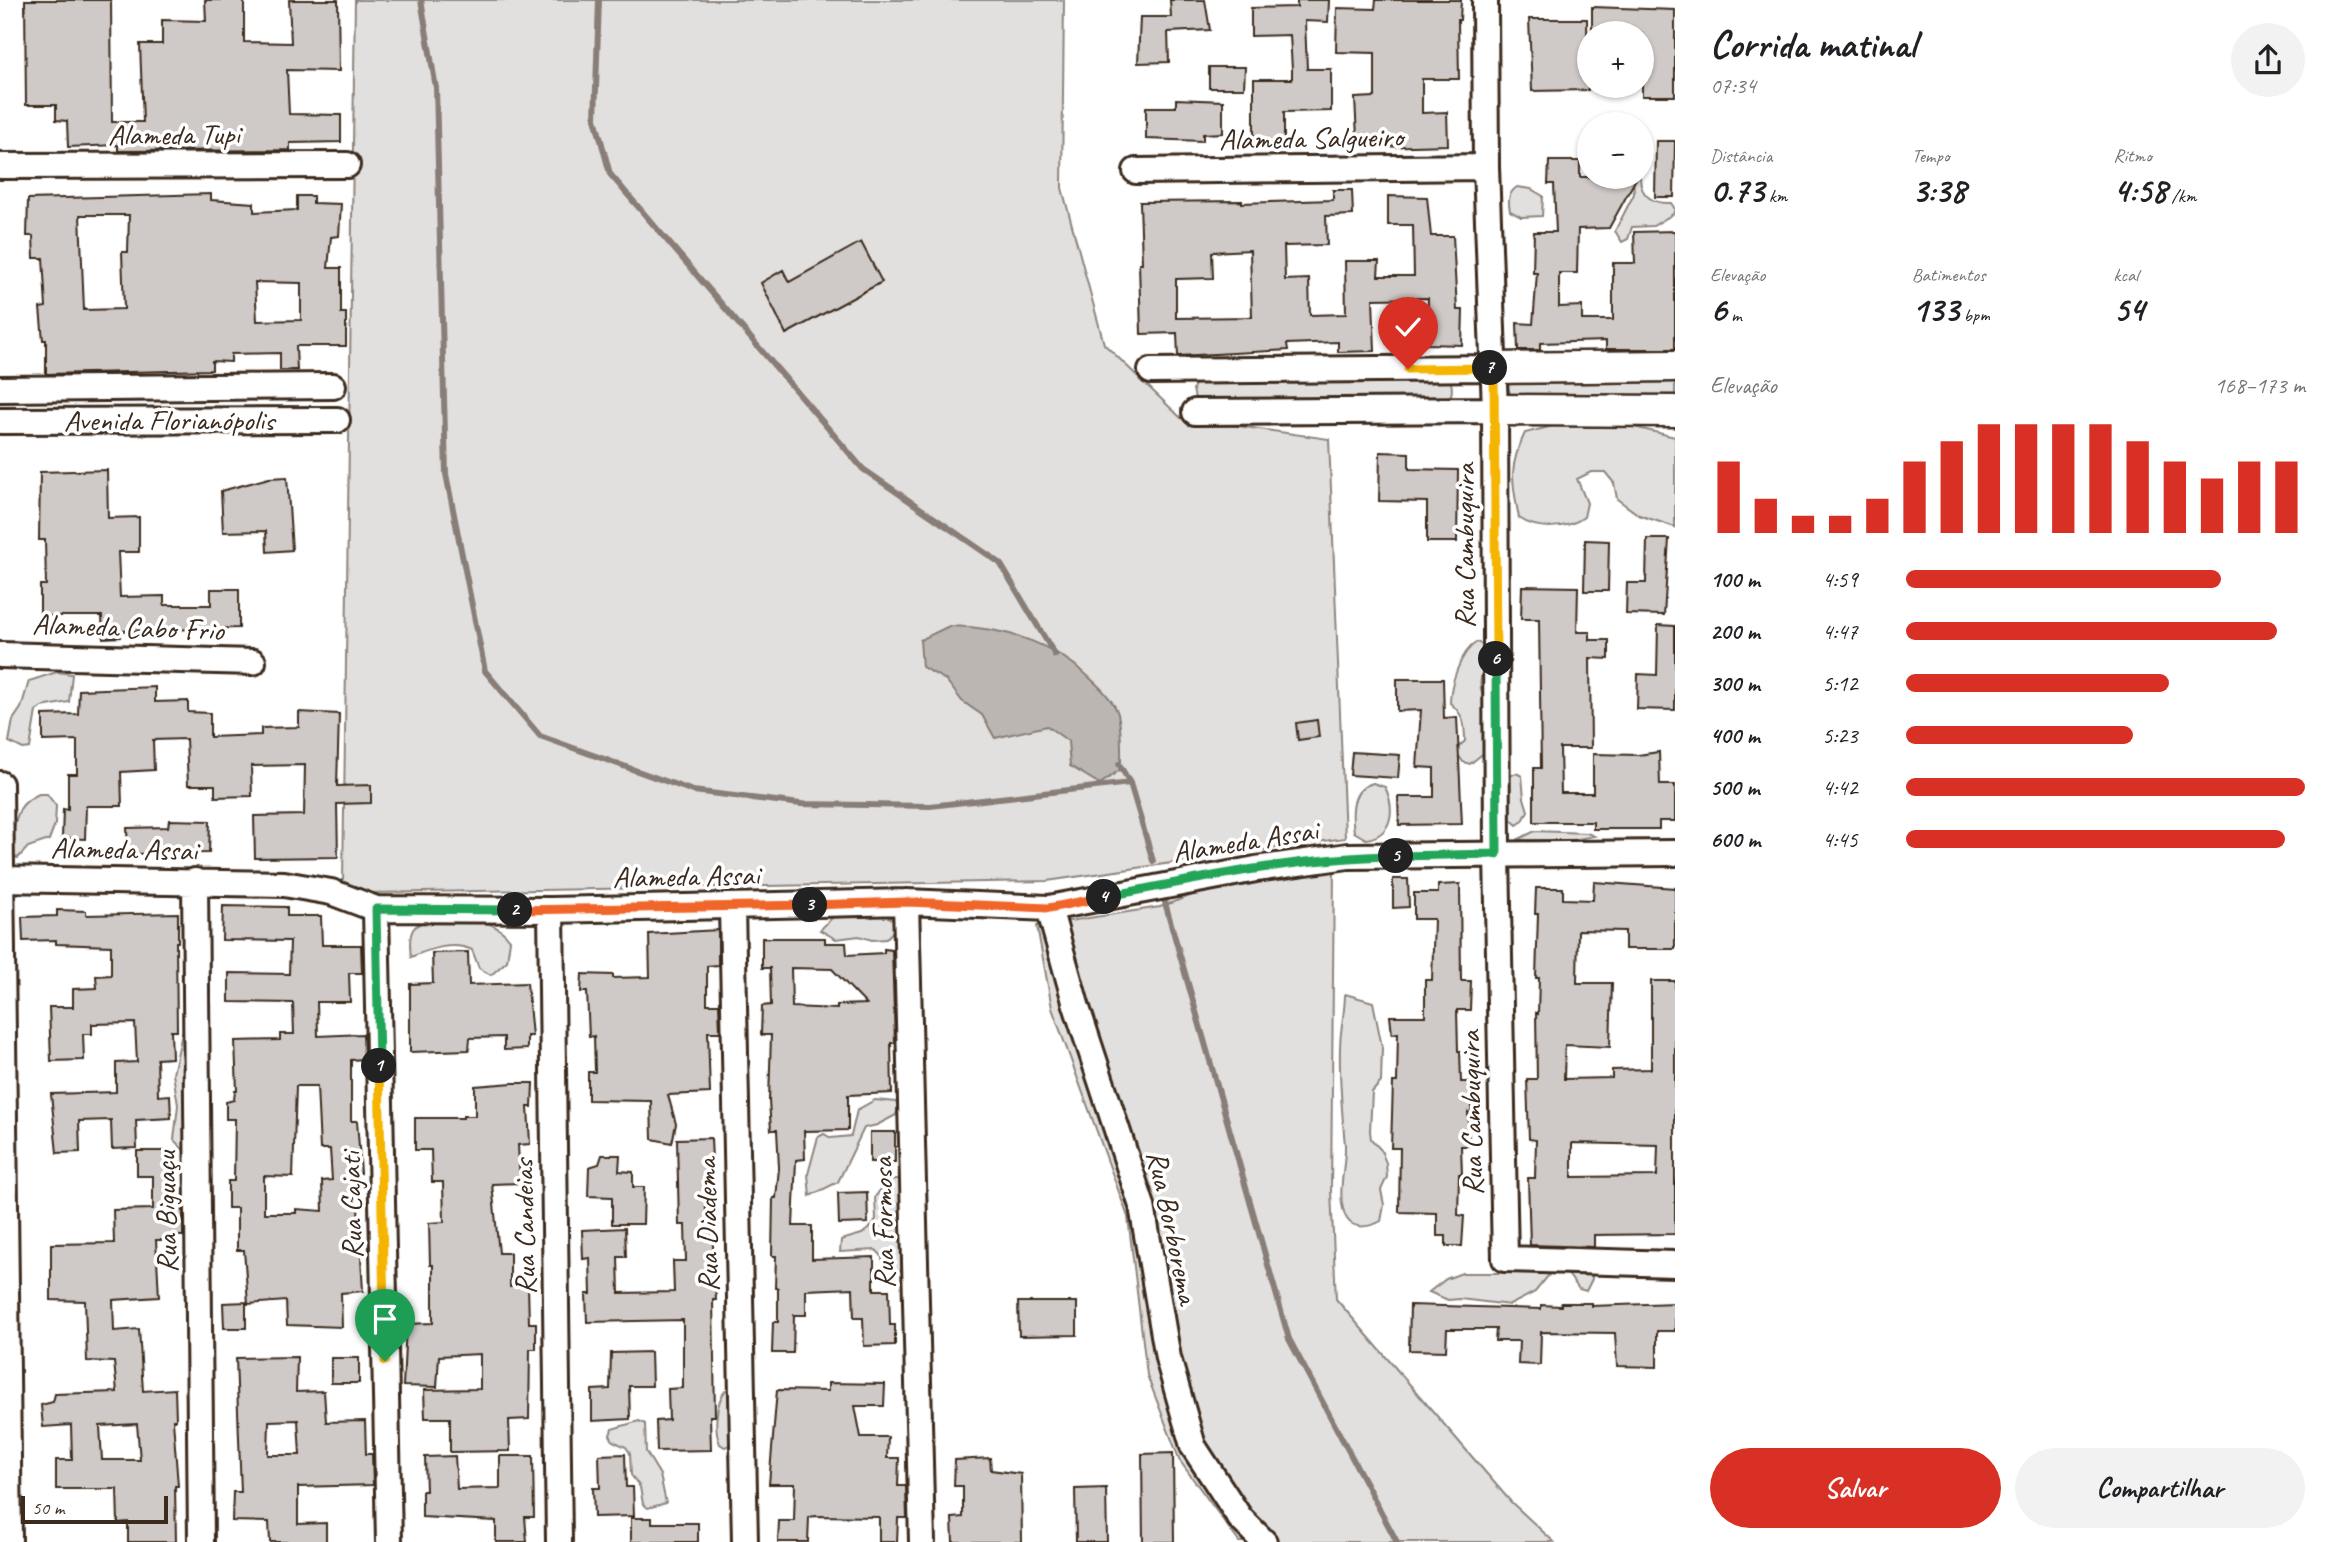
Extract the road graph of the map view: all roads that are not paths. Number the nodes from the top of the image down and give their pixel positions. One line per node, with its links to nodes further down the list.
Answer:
1 (1485, 0): 4 (street, Rua Cambuquira)
2 (347, 165): 3 (street, Alameda Tupi)
3 (0, 166)
4 (1486, 167): 5 (street, Alameda Salgueiro); 7 (street, Rua Cambuquira)
5 (1136, 171)
6 (1675, 366): 7 (street)
7 (1494, 368): 8 (street); 11 (street, Rua Cambuquira)
8 (1151, 371)
9 (333, 386): 10 (street, Avenida Florianópolis)
10 (0, 389)
11 (1495, 410): 12 (street); 13 (street); 20 (street, Rua Cambuquira)
12 (1675, 411)
13 (1195, 412)
14 (337, 420): 15 (street, Avenida Florianópolis)
15 (0, 421)
16 (0, 655): 17 (street, Alameda Cabo Frio)
17 (253, 662)
18 (0, 784): 21 (street)
19 (1675, 853): 20 (street, Alameda Assai)
20 (1497, 854): 25 (street, Alameda Assai); 28 (street, Rua Cambuquira)
21 (1, 879): 22 (street, Alameda Assai); 29 (street)
22 (194, 881): 26 (street, Alameda Assai); 30 (street, Rua Biguaçu)
23 (906, 902): 24 (street, Alameda Assai); 25 (street, Alameda Assai); 34 (street, Rua Formosa)
24 (732, 908): 27 (street, Alameda Assai); 33 (street, Rua Diadema)
25 (1049, 908): 35 (street, Rua Borborema)
26 (376, 909): 27 (street, Alameda Assai); 31 (street, Rua Cajati)
27 (551, 910): 32 (street, Rua Candeias)
28 (1675, 1264)
29 (9, 1542)
30 (201, 1542)
31 (389, 1542)
32 (559, 1542)
33 (745, 1542)
34 (922, 1542)
35 (1264, 1542)

